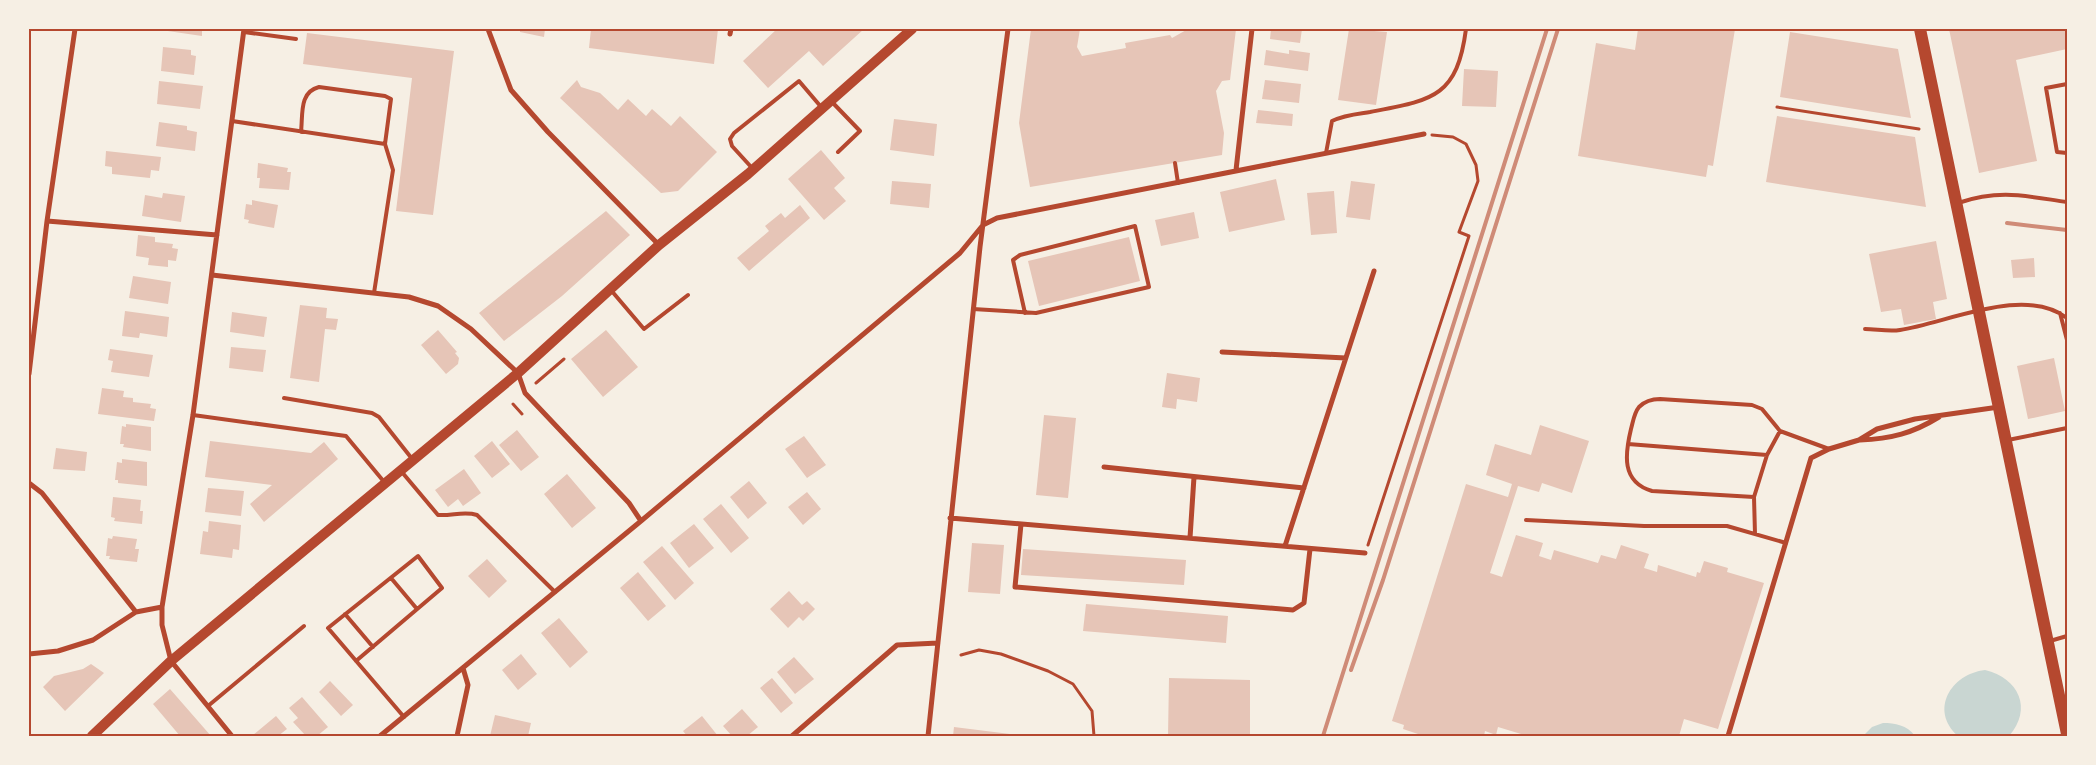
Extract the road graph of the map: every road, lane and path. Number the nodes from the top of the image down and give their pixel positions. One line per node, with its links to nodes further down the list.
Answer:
1 (75, 29): 28 (street)
2 (488, 29): 31 (street)
3 (912, 29): 11 (main road)
4 (1008, 29): 29 (street)
5 (1252, 29): 24 (street)
6 (1466, 29): 20 (lane)
7 (1920, 29): 27 (main road)
8 (244, 31): 9 (lane); 14 (street)
9 (296, 39)
10 (2067, 84): 21 (lane)
11 (831, 100): 13 (main road); 19 (lane)
12 (1777, 107): 15 (path)
13 (822, 108): 23 (main road); 23 (lane)
14 (232, 121): 16 (lane); 30 (street)
15 (1918, 129)
16 (301, 132): 18 (lane); 18 (lane)
17 (1424, 134): 20 (street); 80 (path)
18 (385, 144): 35 (lane)
19 (838, 152)
20 (1326, 153): 24 (street)
21 (2067, 153)
22 (1175, 163): 25 (lane)
23 (753, 169): 31 (main road)
24 (1236, 170): 25 (street)
25 (1178, 183): 29 (street)
26 (2067, 202): 27 (lane)
27 (1956, 203): 38 (main road)
28 (47, 221): 30 (street); 48 (street)
29 (983, 225): 37 (street); 73 (street)
30 (217, 235): 33 (street)
31 (659, 246): 34 (main road)
32 (1374, 271): 45 (street)
33 (212, 275): 35 (street); 54 (street)
34 (610, 289): 36 (lane); 47 (main road)
35 (374, 293): 47 (street)
36 (688, 295)
37 (973, 309): 40 (lane); 71 (street)
38 (1978, 310): 39 (lane); 42 (lane); 52 (main road)
39 (2060, 312): 41 (lane); 43 (lane)
40 (1025, 313): 40 (lane)
41 (2067, 318)
42 (1865, 329)
43 (2067, 340)
44 (1222, 352): 45 (street)
45 (1346, 358): 69 (street)
46 (564, 359): 49 (path)
47 (518, 373): 63 (main road); 73 (street)
48 (29, 374)
49 (536, 383)
50 (284, 398): 63 (lane)
51 (513, 404): 53 (path)
52 (1999, 407): 55 (street); 59 (main road)
53 (522, 414)
54 (193, 415): 68 (lane); 83 (street)
55 (1940, 417): 58 (street); 58 (street)
56 (2067, 428): 59 (lane)
57 (1780, 431): 60 (lane); 61 (lane); 62 (lane)
58 (1859, 440): 61 (street)
59 (2006, 440): 89 (main road)
60 (1628, 444): 62 (lane); 70 (lane)
61 (1829, 449): 77 (street)
62 (1767, 455): 70 (lane)
63 (413, 460): 65 (main road)
64 (1104, 467): 66 (street)
65 (400, 470): 68 (main road); 82 (lane)
66 (1194, 477): 69 (street); 76 (street)
67 (29, 483): 85 (street)
68 (385, 483): 94 (main road)
69 (1304, 488): 78 (street)
70 (1754, 497): 75 (lane)
71 (950, 518): 74 (street); 90 (street)
72 (1526, 520): 75 (lane)
73 (641, 521): 82 (street)
74 (1021, 524): 76 (street); 79 (street)
75 (1755, 534): 77 (lane)
76 (1190, 538): 78 (street)
77 (1786, 543): 107 (street)
78 (1285, 546): 79 (street)
79 (1310, 549): 80 (street)
80 (1365, 553)
81 (391, 578): 84 (lane); 84 (lane); 86 (lane)
82 (555, 592): 96 (street)
83 (162, 607): 85 (street); 94 (street)
84 (417, 609): 91 (lane)
85 (136, 612): 92 (street)
86 (345, 614): 91 (lane); 95 (lane)
87 (304, 626): 97 (lane)
88 (2067, 636): 89 (lane)
89 (2048, 642): 99 (main road)
90 (938, 643): 104 (street); 105 (street)
91 (373, 647): 95 (lane)
92 (29, 654)
93 (961, 655): 106 (path)
94 (171, 661): 97 (street); 100 (main road)
95 (356, 661): 98 (lane)
96 (463, 668): 98 (street); 103 (street)
97 (208, 706): 101 (street)
98 (404, 717): 102 (street)
99 (2067, 734)
100 (92, 736)
101 (232, 736)
102 (380, 736)
103 (457, 736)
104 (792, 736)
105 (928, 736)
106 (1094, 736)
107 (1728, 736)

